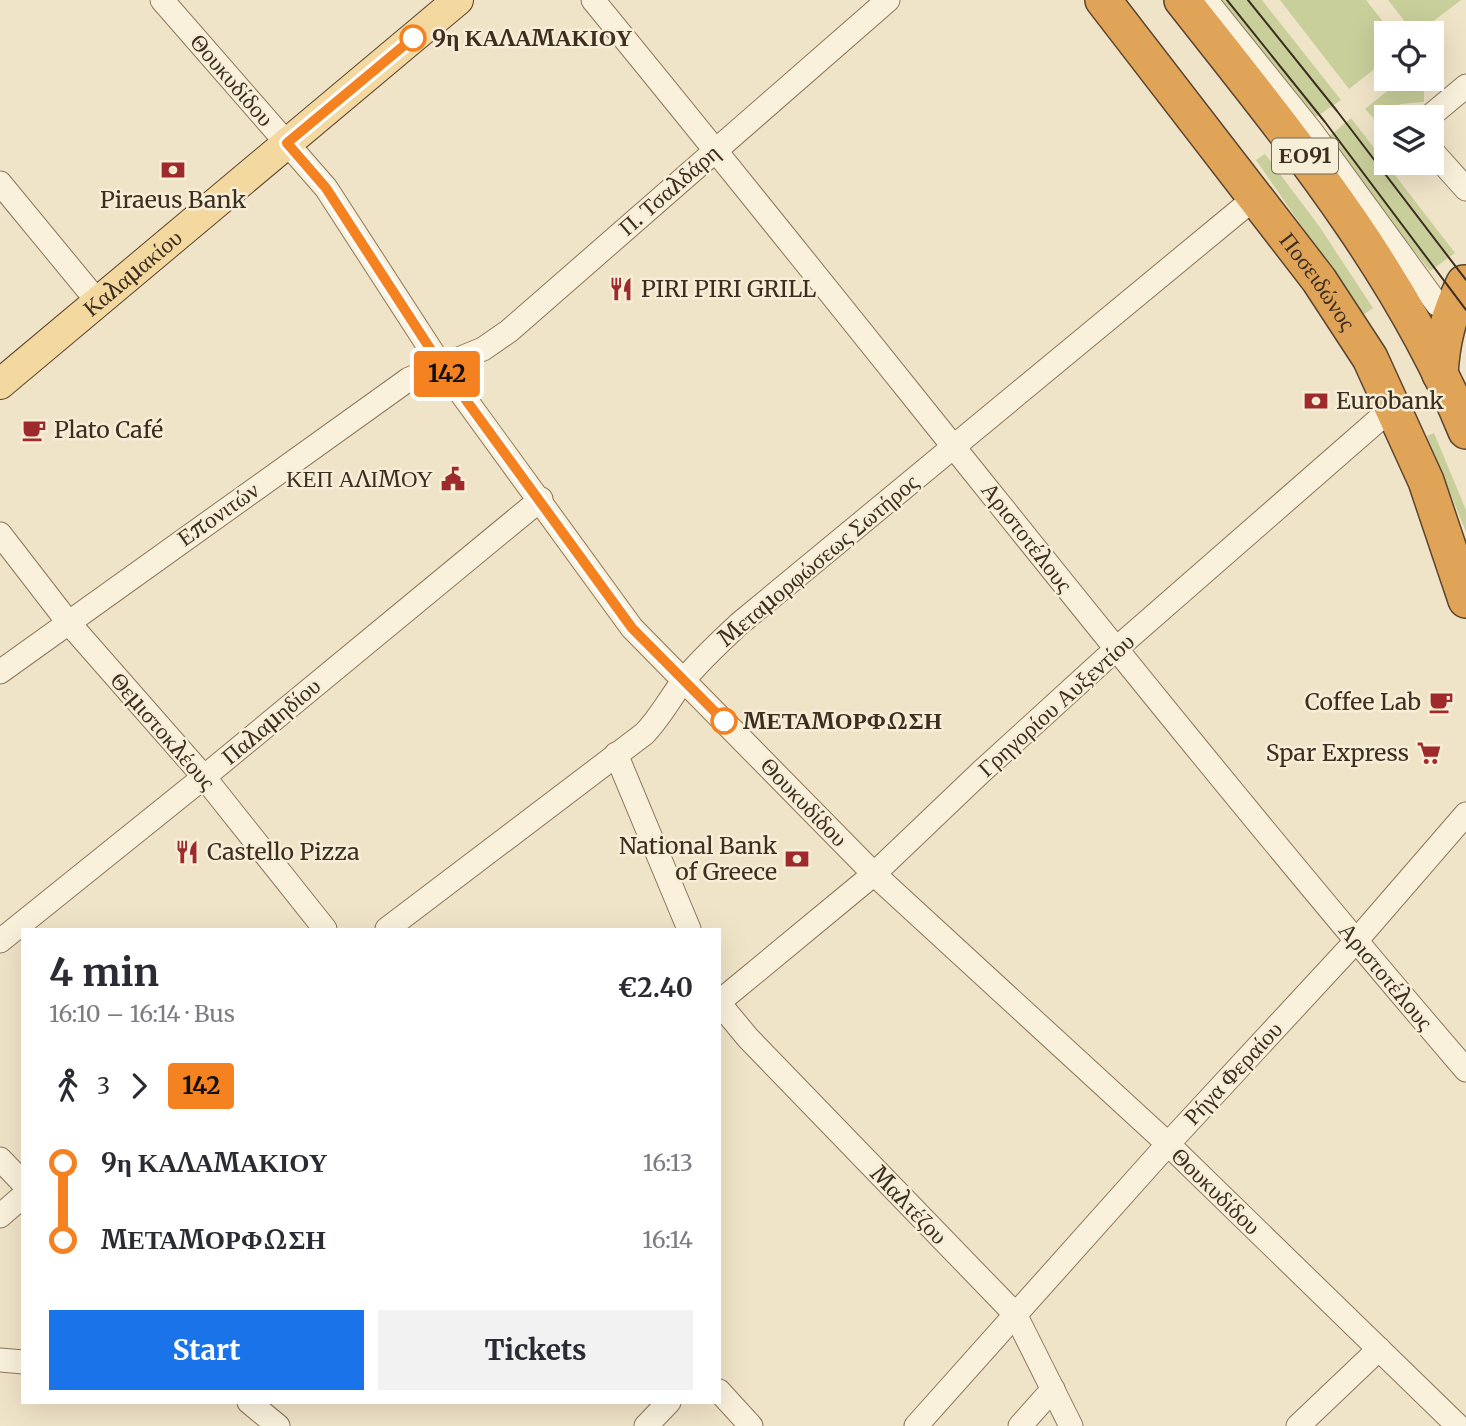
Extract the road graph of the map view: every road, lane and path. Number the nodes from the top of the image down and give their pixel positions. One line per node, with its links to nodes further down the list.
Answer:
1 (162, 0): 10 (street, Θουκυδίδου)
2 (458, 0): 10 (main road, Καλαμακίου)
3 (593, 0): 11 (street, Αριστοτέλους)
4 (888, 0): 11 (street, Π. Τσαλδάρη)
5 (1103, 0): 15 (highway, Ποσειδώνος / ΕΟ91)
6 (1182, 0): 16 (highway, ΕΟ91)
7 (1206, 0): 16 (street)
8 (1462, 97): 9 (street)
9 (1444, 108)
10 (287, 143): 17 (main road, Καλαμακίου); 19 (street, Θουκυδίδου)
11 (716, 149): 19 (street, Π. Τσαλδάρη); 24 (street, Αριστοτέλους)
12 (1444, 165): 14 (street)
13 (0, 183): 17 (street)
14 (1466, 190)
15 (1257, 196): 18 (highway, Ποσειδώνος / ΕΟ91); 24 (street, Μεταμορφώσεως Σωτήρος)
16 (1445, 298): 18 (highway); 20 (highway, ΕΟ91); 20 (highway)
17 (98, 302): 21 (main road, Καλαμακίου)
18 (1370, 358): 22 (highway, Ποσειδώνος / ΕΟ91)
19 (442, 367): 25 (street, Θουκυδίδου); 28 (street, Επονιτών)
20 (1440, 374): 23 (highway, ΕΟ91)
21 (0, 384)
22 (1393, 407): 27 (highway, Ποσειδώνος / ΕΟ91); 29 (street, Γρηγορίου Αυξεντίου)
23 (1466, 431)
24 (954, 446): 29 (street, Αριστοτέλους); 31 (street, Μεταμορφώσεως Σωτήρος)
25 (541, 499): 31 (street, Θουκυδίδου); 33 (street, Παλαμηδίου)
26 (0, 534): 28 (street, Θεμιστοκλέους)
27 (1466, 600)
28 (68, 622): 30 (street, Επονιτών); 33 (street, Θεμιστοκλέους)
29 (1116, 649): 35 (street, Γρηγορίου Αυξεντίου); 40 (street, Αριστοτέλους)
30 (0, 672)
31 (684, 680): 32 (street, Μεταμορφώσεως Σωτήρος); 35 (street, Θουκυδίδου)
32 (616, 754): 37 (street, Μεταμορφώσεως Σωτήρος); 38 (street)
33 (204, 777): 36 (street, Θεμιστοκλέους); 39 (street, Παλαμηδίου)
34 (1466, 814): 40 (street, Ρήγα Φεραίου)
35 (874, 874): 41 (street, Γρηγορίου Αυξεντίου); 44 (street, Θουκυδίδου)
36 (324, 928)
37 (388, 928)
38 (689, 928)
39 (0, 941)
40 (1356, 941): 43 (street, Αριστοτέλους); 44 (street, Ρήγα Φεραίου)
41 (721, 1000)
42 (721, 1004): 49 (street, Μαλτέζου)
43 (1466, 1070)
44 (1168, 1144): 49 (street, Ρήγα Φεραίου); 50 (street, Θουκυδίδου)
45 (0, 1158): 46 (street)
46 (21, 1181)
47 (21, 1198): 48 (street)
48 (0, 1216)
49 (1015, 1314): 53 (street, Μαλτέζου); 60 (street, Ρήγα Φεραίου)
50 (1379, 1349): 63 (street); 64 (street, Θουκυδίδου)
51 (0, 1360): 52 (street)
52 (21, 1362)
53 (1053, 1389): 61 (street); 62 (street, Μαλτέζου)
54 (721, 1393): 59 (street)
55 (256, 1404): 57 (street)
56 (666, 1404): 58 (street)
57 (278, 1426)
58 (646, 1426)
59 (751, 1426)
60 (916, 1426)
61 (1020, 1426)
62 (1071, 1426)
63 (1298, 1426)
64 (1458, 1426)

